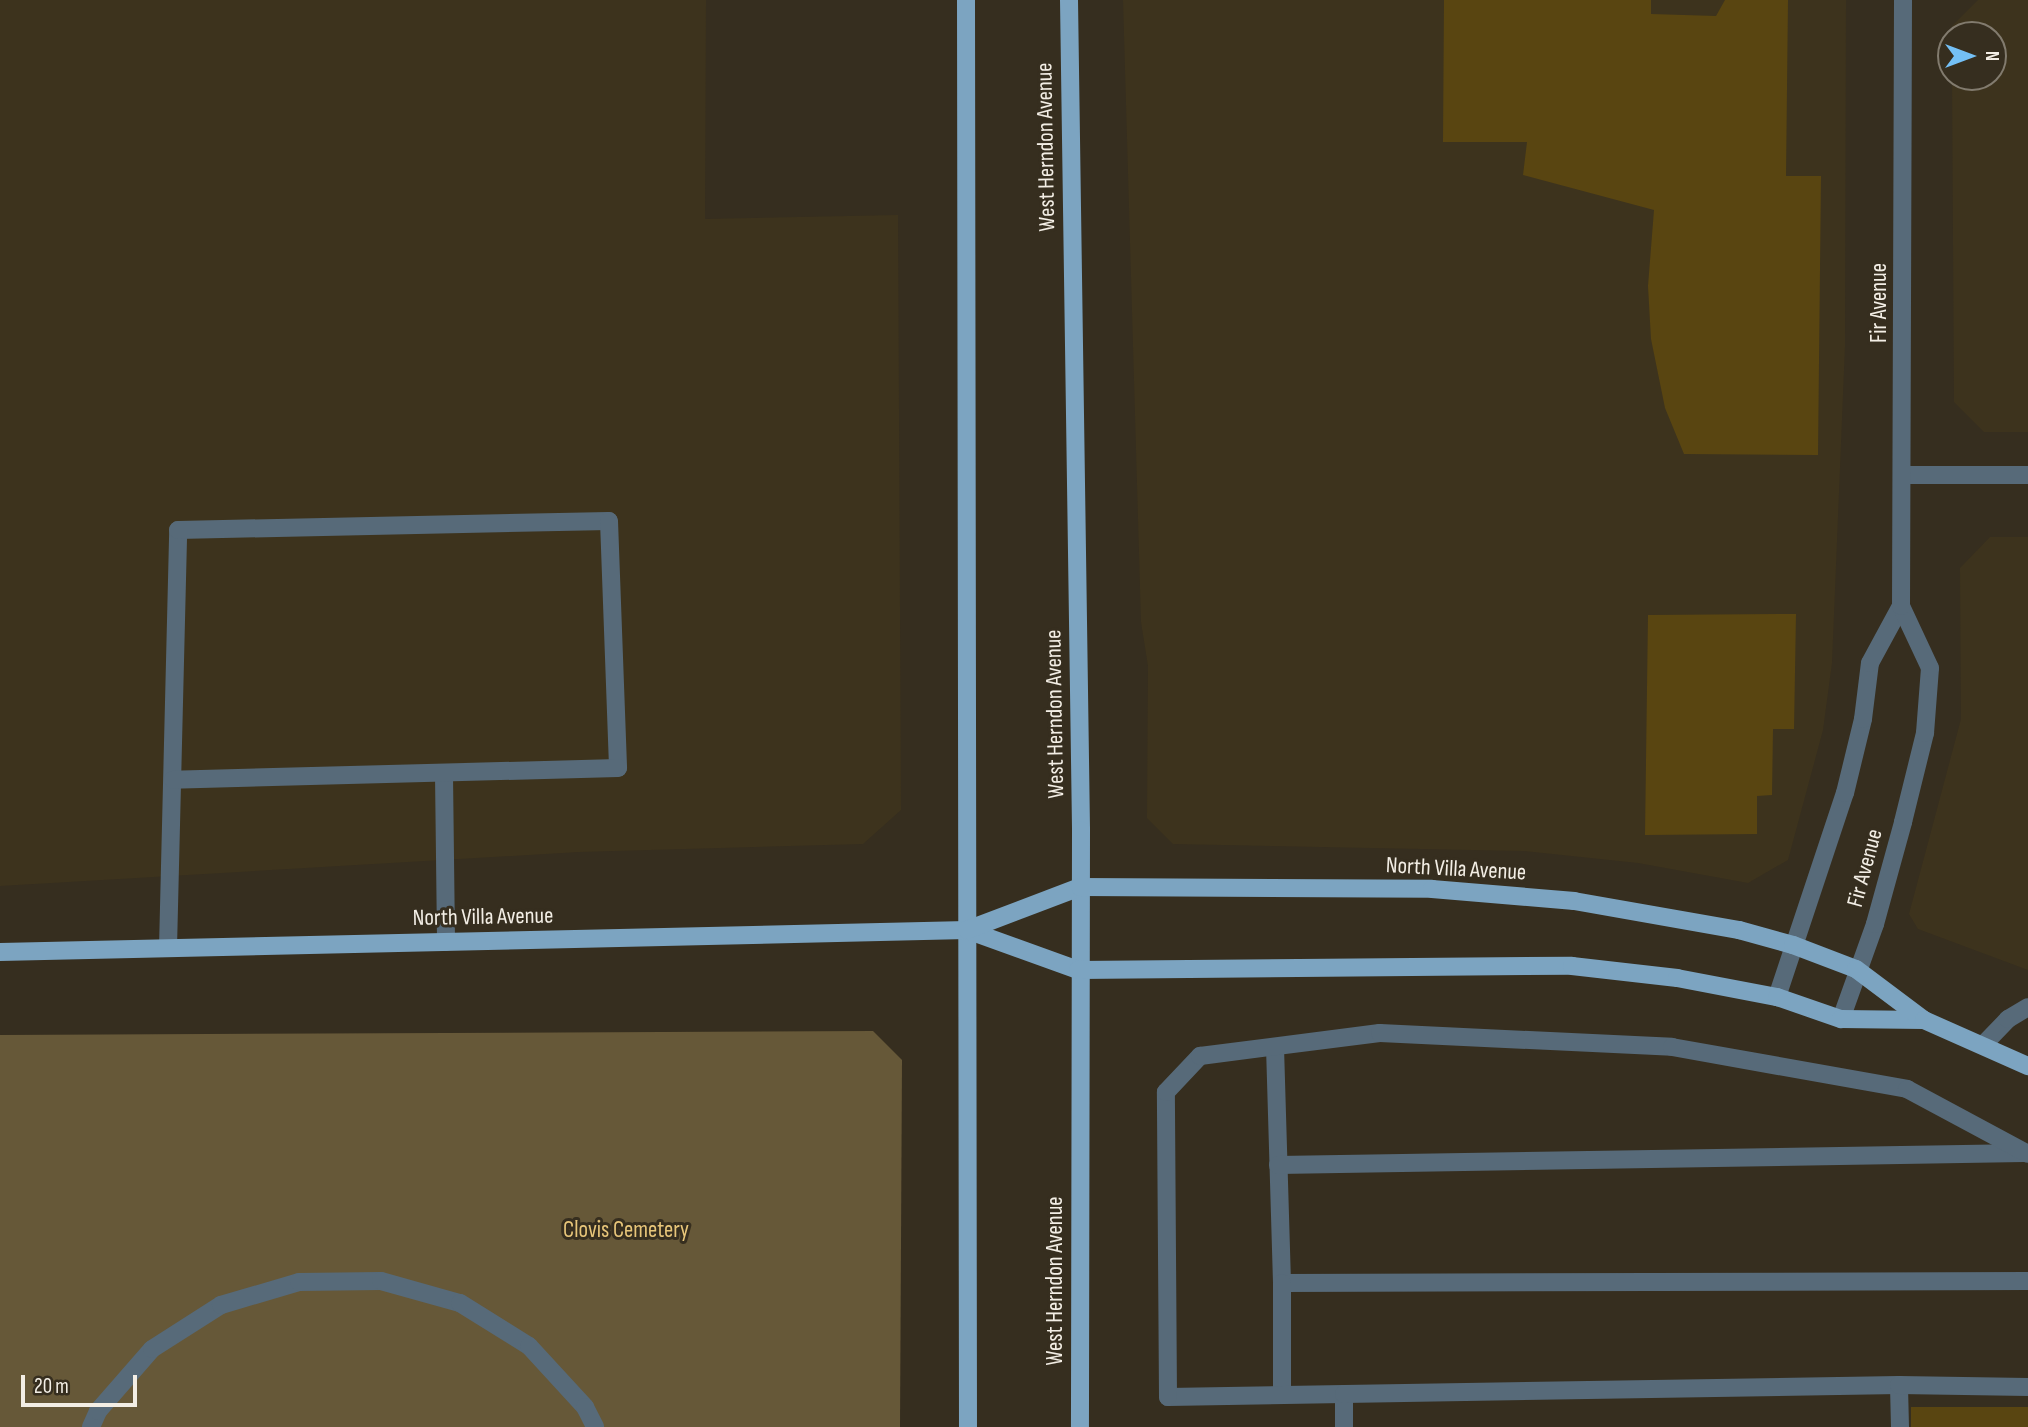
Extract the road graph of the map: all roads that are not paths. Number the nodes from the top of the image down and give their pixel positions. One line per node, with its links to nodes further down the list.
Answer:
1 (966, 0): 10 (main road)
2 (1069, 0): 9 (main road, West Herndon Avenue)
3 (1903, 0): 4 (street, Fir Avenue)
4 (1904, 475): 5 (street); 6 (street, Fir Avenue)
5 (2028, 475)
6 (1901, 606): 12 (street, Fir Avenue); 15 (street, Fir Avenue)
7 (444, 775): 8 (street); 8 (street); 11 (street)
8 (173, 780): 13 (street)
9 (1080, 887): 10 (main road, North Villa Avenue); 12 (main road, North Villa Avenue); 16 (main road, West Herndon Avenue)
10 (967, 930): 11 (main road, North Villa Avenue); 16 (main road, North Villa Avenue); 34 (main road)
11 (446, 942): 13 (main road, North Villa Avenue)
12 (1793, 945): 15 (main road, North Villa Avenue); 17 (street, Fir Avenue)
13 (168, 948): 14 (main road, North Villa Avenue)
14 (0, 952)
15 (1856, 969): 19 (street, Fir Avenue); 20 (main road, North Villa Avenue)
16 (1078, 970): 17 (main road, North Villa Avenue); 35 (main road, West Herndon Avenue)
17 (1777, 997): 19 (main road, North Villa Avenue)
18 (2028, 1007): 21 (street)
19 (1841, 1019): 20 (main road, North Villa Avenue)
20 (1924, 1020): 21 (main road, North Villa Avenue)
21 (1984, 1044): 23 (main road, North Villa Avenue)
22 (1275, 1047): 24 (street); 25 (street); 30 (street)
23 (2028, 1066)
24 (2027, 1154): 25 (street)
25 (1278, 1165): 27 (street)
26 (2028, 1280): 27 (street)
27 (1282, 1283): 30 (street)
28 (1899, 1385): 29 (street); 31 (street); 37 (street)
29 (2028, 1387)
30 (1282, 1394): 31 (street)
31 (1344, 1394): 36 (street)
32 (91, 1427): 33 (street)
33 (594, 1427)
34 (968, 1427)
35 (1080, 1427)
36 (1344, 1427)
37 (1900, 1427)

